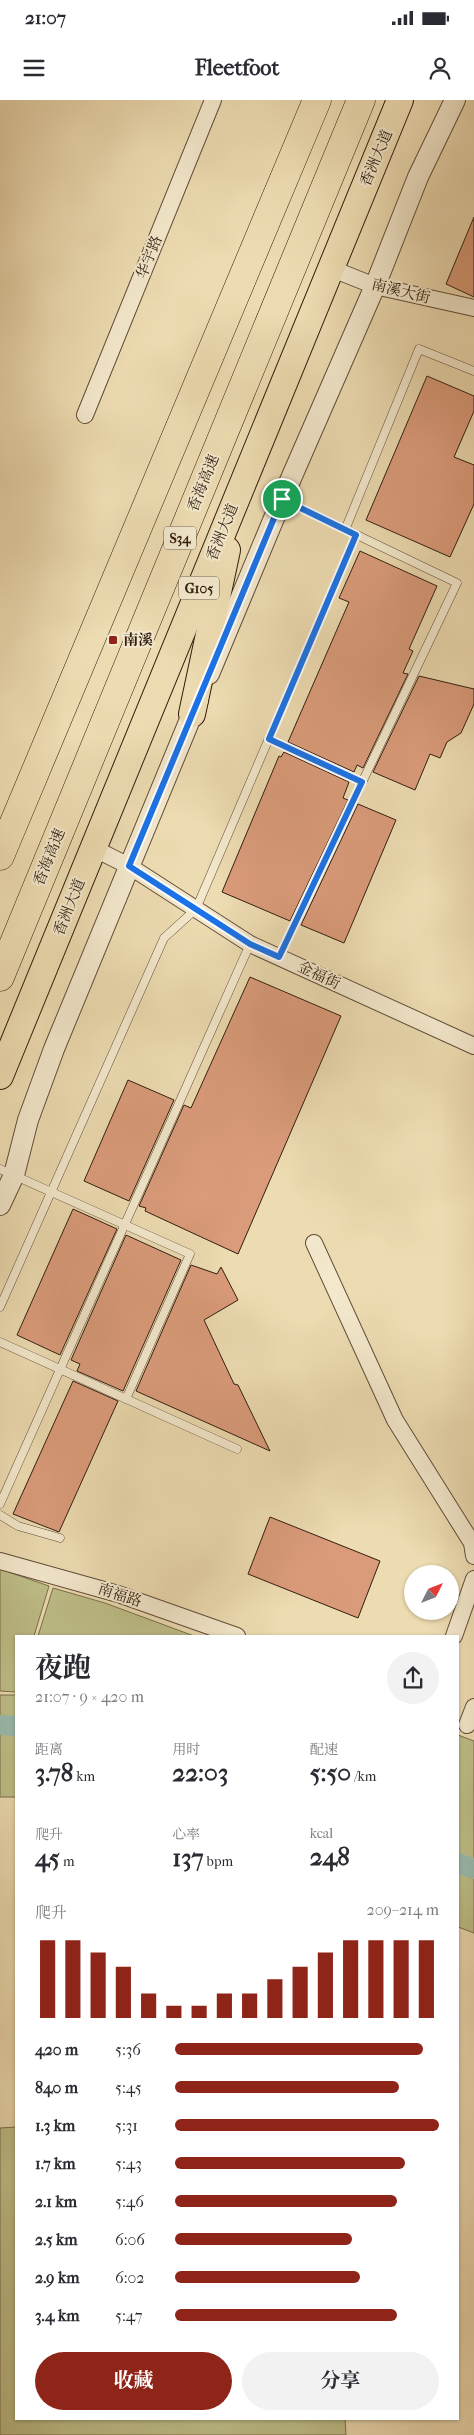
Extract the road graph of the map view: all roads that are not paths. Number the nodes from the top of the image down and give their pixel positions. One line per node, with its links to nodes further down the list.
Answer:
1 (213, 100): 11 (street, 华宇路)
2 (317, 100): 20 (highway)
3 (352, 100): 24 (highway)
4 (361, 100): 26 (highway, 香海高速 / S34)
5 (400, 100): 7 (highway, 香洲大道 / G105)
6 (455, 100): 8 (street)
7 (330, 268): 8 (street, 南溪大街); 12 (highway, 香洲大道 / G105)
8 (375, 286): 9 (street, 南溪大街); 13 (street)
9 (474, 308)
10 (474, 372): 14 (lane)
11 (85, 415)
12 (241, 486): 16 (highway); 19 (highway, 香洲大道 / G105)
13 (282, 499): 14 (lane); 16 (street)
14 (346, 530): 15 (lane)
15 (356, 535): 17 (lane); 18 (lane)
16 (192, 714): 21 (street)
17 (269, 739): 18 (lane); 22 (lane)
18 (362, 782): 25 (lane)
19 (93, 848): 21 (street, 金福街); 28 (highway, 香洲大道 / G105)
20 (0, 856)
21 (129, 866): 22 (street, 金福街); 29 (street)
22 (196, 909): 23 (street, 金福街); 30 (lane)
23 (250, 944): 25 (street, 金福街); 32 (lane)
24 (0, 947)
25 (279, 957): 27 (street, 金福街)
26 (0, 977)
27 (474, 1046)
28 (0, 1076)
29 (7, 1172): 30 (lane); 31 (street)
30 (51, 1192): 32 (lane); 34 (lane)
31 (0, 1206)
32 (124, 1225): 36 (lane); 37 (lane)
33 (314, 1242): 42 (street)
34 (0, 1307)
35 (0, 1342): 36 (lane)
36 (60, 1369): 37 (lane); 39 (lane)
37 (126, 1399): 38 (lane)
38 (237, 1449)
39 (0, 1504)
40 (0, 1515): 41 (lane)
41 (60, 1538)
42 (474, 1556)
43 (1, 1560): 45 (street, 南福路)
44 (474, 1579): 46 (street)
45 (234, 1635)
46 (454, 1635)
47 (474, 1707): 48 (street)
48 (466, 1725)

